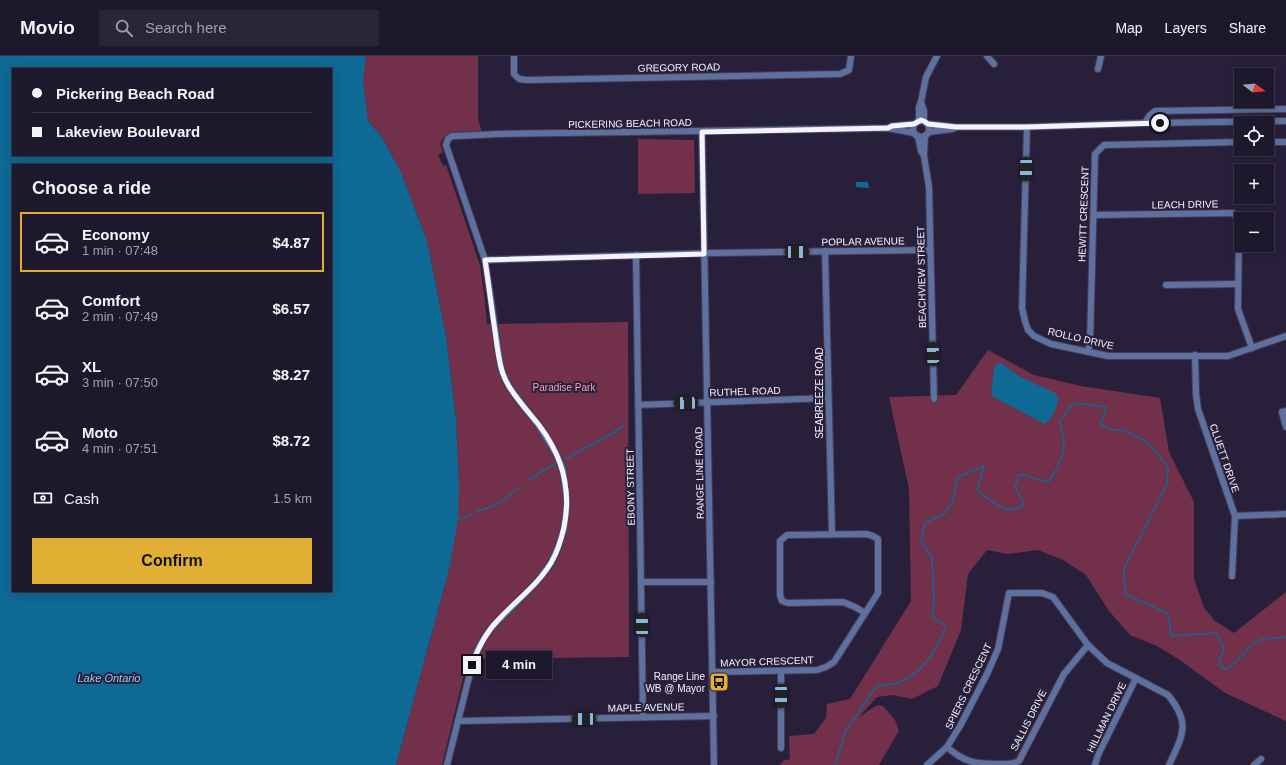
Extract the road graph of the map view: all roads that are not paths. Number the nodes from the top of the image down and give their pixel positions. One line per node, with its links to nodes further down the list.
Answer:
1 (514, 56): 2 (street, GREGORY ROAD)
2 (851, 56)
3 (937, 56): 10 (street)
4 (987, 56): 6 (street)
5 (1101, 56): 7 (street)
6 (994, 64)
7 (1098, 69)
8 (1286, 109): 11 (street)
9 (1286, 121): 11 (street, PICKERING BEACH ROAD)
10 (921, 122): 12 (street, PICKERING BEACH ROAD); 14 (street, PICKERING BEACH ROAD); 16 (street); 17 (street)
11 (1145, 123): 13 (street, PICKERING BEACH ROAD)
12 (956, 127): 13 (street, PICKERING BEACH ROAD); 16 (street, PICKERING BEACH ROAD)
13 (1026, 127): 32 (street, ROLLO DRIVE)
14 (888, 128): 15 (street, PICKERING BEACH ROAD); 17 (street, PICKERING BEACH ROAD)
15 (702, 132): 25 (street, RANGE LINE ROAD); 27 (street, PICKERING BEACH ROAD)
16 (927, 134): 17 (street, PICKERING BEACH ROAD); 21 (street, BEACHVIEW STREET)
17 (916, 135): 21 (street, BEACHVIEW STREET)
18 (1234, 142): 22 (street, HEWITT CRESCENT)
19 (1274, 142): 20 (street)
20 (1286, 142)
21 (924, 156): 23 (street, BEACHVIEW STREET)
22 (1094, 215): 28 (street, LEACH DRIVE); 32 (street, HEWITT CRESCENT)
23 (930, 250): 24 (street, POPLAR AVENUE); 35 (street, BEACHVIEW STREET)
24 (825, 252): 25 (street, POPLAR AVENUE); 34 (street, SEABREEZE ROAD)
25 (704, 254): 26 (street, POPLAR AVENUE); 36 (street, RANGE LINE ROAD)
26 (636, 255): 27 (street, POPLAR AVENUE); 37 (street, EBONY STREET)
27 (485, 260): 53 (street)
28 (1237, 284): 29 (street); 31 (street, LEACH DRIVE)
29 (1166, 285)
30 (1286, 336): 31 (street, ROLLO DRIVE)
31 (1252, 348): 33 (street, ROLLO DRIVE)
32 (1088, 352): 33 (street, ROLLO DRIVE)
33 (1195, 355): 41 (street, CLUETT DRIVE)
34 (828, 398): 36 (street, RUTHEL ROAD); 42 (street, SEABREEZE ROAD)
35 (934, 399)
36 (708, 402): 37 (street, RUTHEL ROAD); 45 (street, RANGE LINE ROAD)
37 (638, 405): 44 (street, EBONY STREET)
38 (1286, 411): 39 (street)
39 (1286, 427)
40 (1286, 514): 41 (street)
41 (1235, 516): 43 (street)
42 (832, 534): 46 (street, MAYOR CRESCENT); 46 (street, MAYOR CRESCENT)
43 (1232, 576)
44 (641, 582): 45 (street); 52 (street, EBONY STREET)
45 (711, 582): 48 (street, RANGE LINE ROAD)
46 (866, 613): 49 (street, MAYOR CRESCENT)
47 (1088, 646): 50 (street, SPIERS CRESCENT); 54 (street, SALLIS DRIVE); 54 (street, SPIERS CRESCENT)
48 (713, 672): 49 (street, MAYOR CRESCENT); 51 (street, RANGE LINE ROAD)
49 (780, 672): 55 (street)
50 (1136, 678): 60 (street, HILLMAN DRIVE); 61 (street, SPIERS CRESCENT)
51 (714, 716): 52 (street, MAPLE AVENUE); 58 (street, RANGE LINE ROAD)
52 (643, 718): 53 (street, MAPLE AVENUE)
53 (458, 721): 57 (street)
54 (947, 747): 59 (street, SPIERS CRESCENT)
55 (781, 748)
56 (1262, 759): 62 (street)
57 (447, 765)
58 (714, 765)
59 (927, 765)
60 (1095, 765)
61 (1169, 765)
62 (1254, 765)

